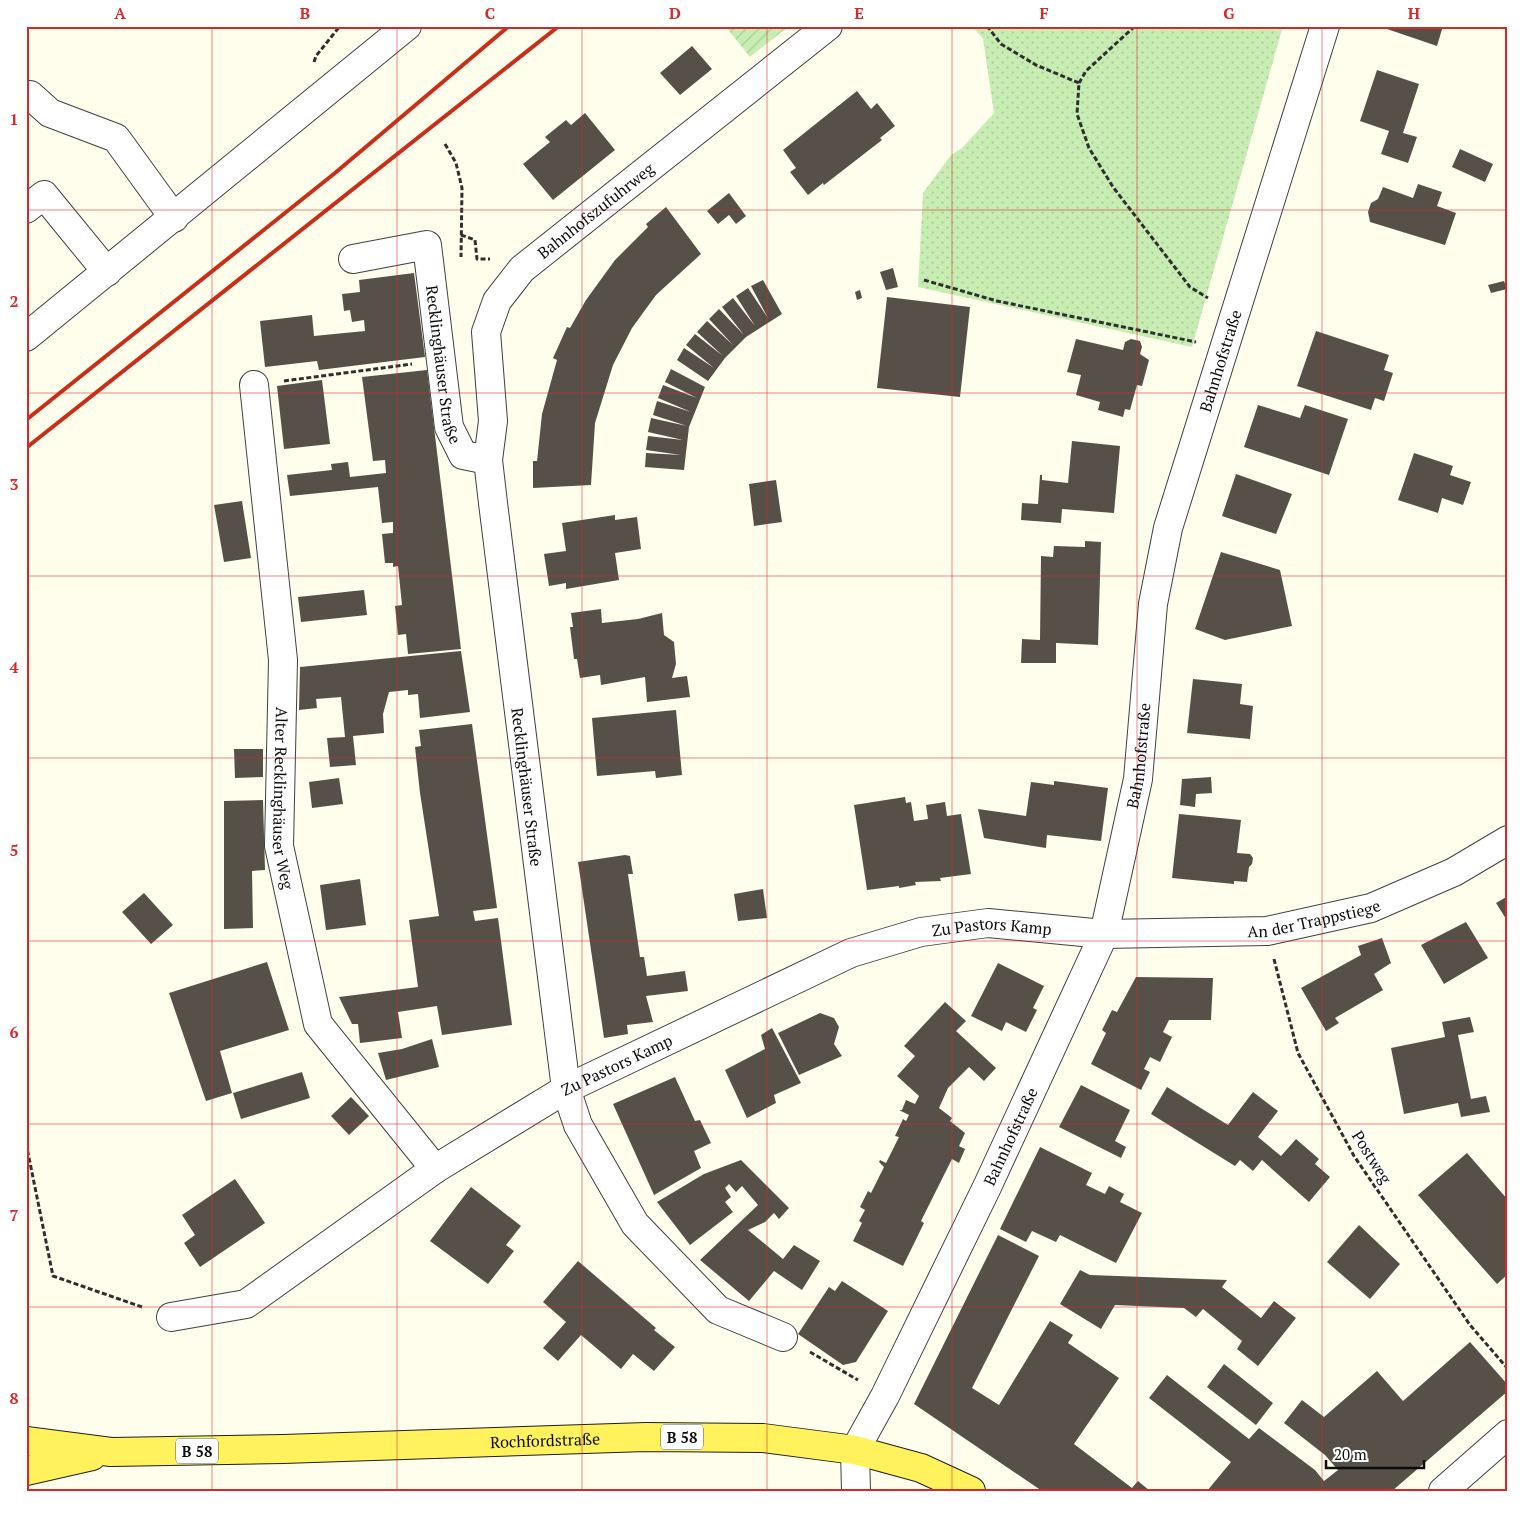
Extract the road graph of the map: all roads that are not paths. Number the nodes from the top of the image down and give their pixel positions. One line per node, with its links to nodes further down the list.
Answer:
1 (406, 26): 6 (street)
2 (828, 26): 11 (street, Bahnhofszufuhrweg)
3 (1325, 26): 13 (street, Bahnhofstraße)
4 (30, 96): 6 (street)
5 (26, 209): 8 (street)
6 (174, 218): 8 (street)
7 (353, 260): 11 (street, Recklinghäuser Straße)
8 (107, 272): 9 (street)
9 (26, 337)
10 (254, 385): 15 (street, Alter Recklinghäuser Weg)
11 (488, 460): 14 (street, Recklinghäuser Straße)
12 (1508, 840): 13 (street, An der Trappstiege)
13 (1104, 934): 14 (street, Zu Pastors Kamp); 20 (street, Bahnhofstraße)
14 (566, 1089): 15 (street, Zu Pastors Kamp); 17 (street, Recklinghäuser Straße)
15 (434, 1168): 16 (street, Zu Pastors Kamp)
16 (171, 1317)
17 (783, 1337)
18 (1508, 1434): 25 (street)
19 (26, 1441): 21 (main road, Rochfordstraße / B 58)
20 (855, 1450): 21 (main road, Rochfordstraße / B 58); 23 (street); 24 (main road, Rochfordstraße / B 58)
21 (111, 1452): 22 (main road, Rochfordstraße / B 58)
22 (26, 1471)
23 (856, 1491)
24 (971, 1491)
25 (1443, 1491)

